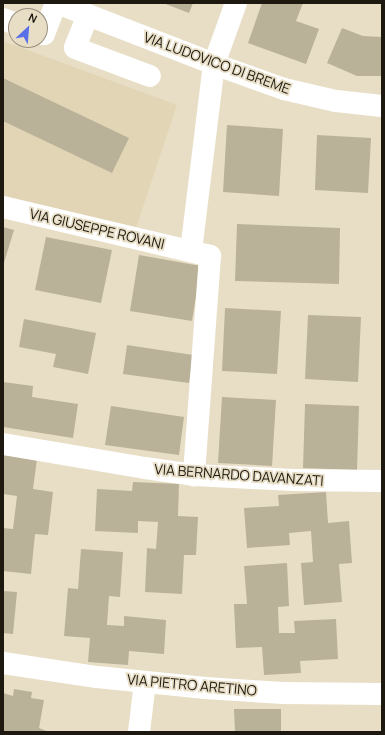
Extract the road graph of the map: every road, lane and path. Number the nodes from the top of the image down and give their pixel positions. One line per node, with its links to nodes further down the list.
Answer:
1 (57, 3): 3 (street, VIA LUDOVICO DI BREME); 4 (street)
2 (236, 3): 5 (street)
3 (88, 15): 5 (street, VIA LUDOVICO DI BREME); 6 (street)
4 (48, 24)
5 (214, 64): 7 (street, VIA LUDOVICO DI BREME); 9 (street)
6 (150, 76)
7 (382, 106)
8 (3, 206): 9 (street, VIA GIUSEPPE ROVANI)
9 (201, 253): 11 (street)
10 (3, 444): 11 (street, VIA BERNARDO DAVANZATI)
11 (194, 474): 12 (street, VIA BERNARDO DAVANZATI)
12 (382, 482)
13 (3, 662): 14 (street, VIA PIETRO ARETINO)
14 (145, 682): 15 (street, VIA PIETRO ARETINO); 16 (street)
15 (382, 694)
16 (139, 732)

